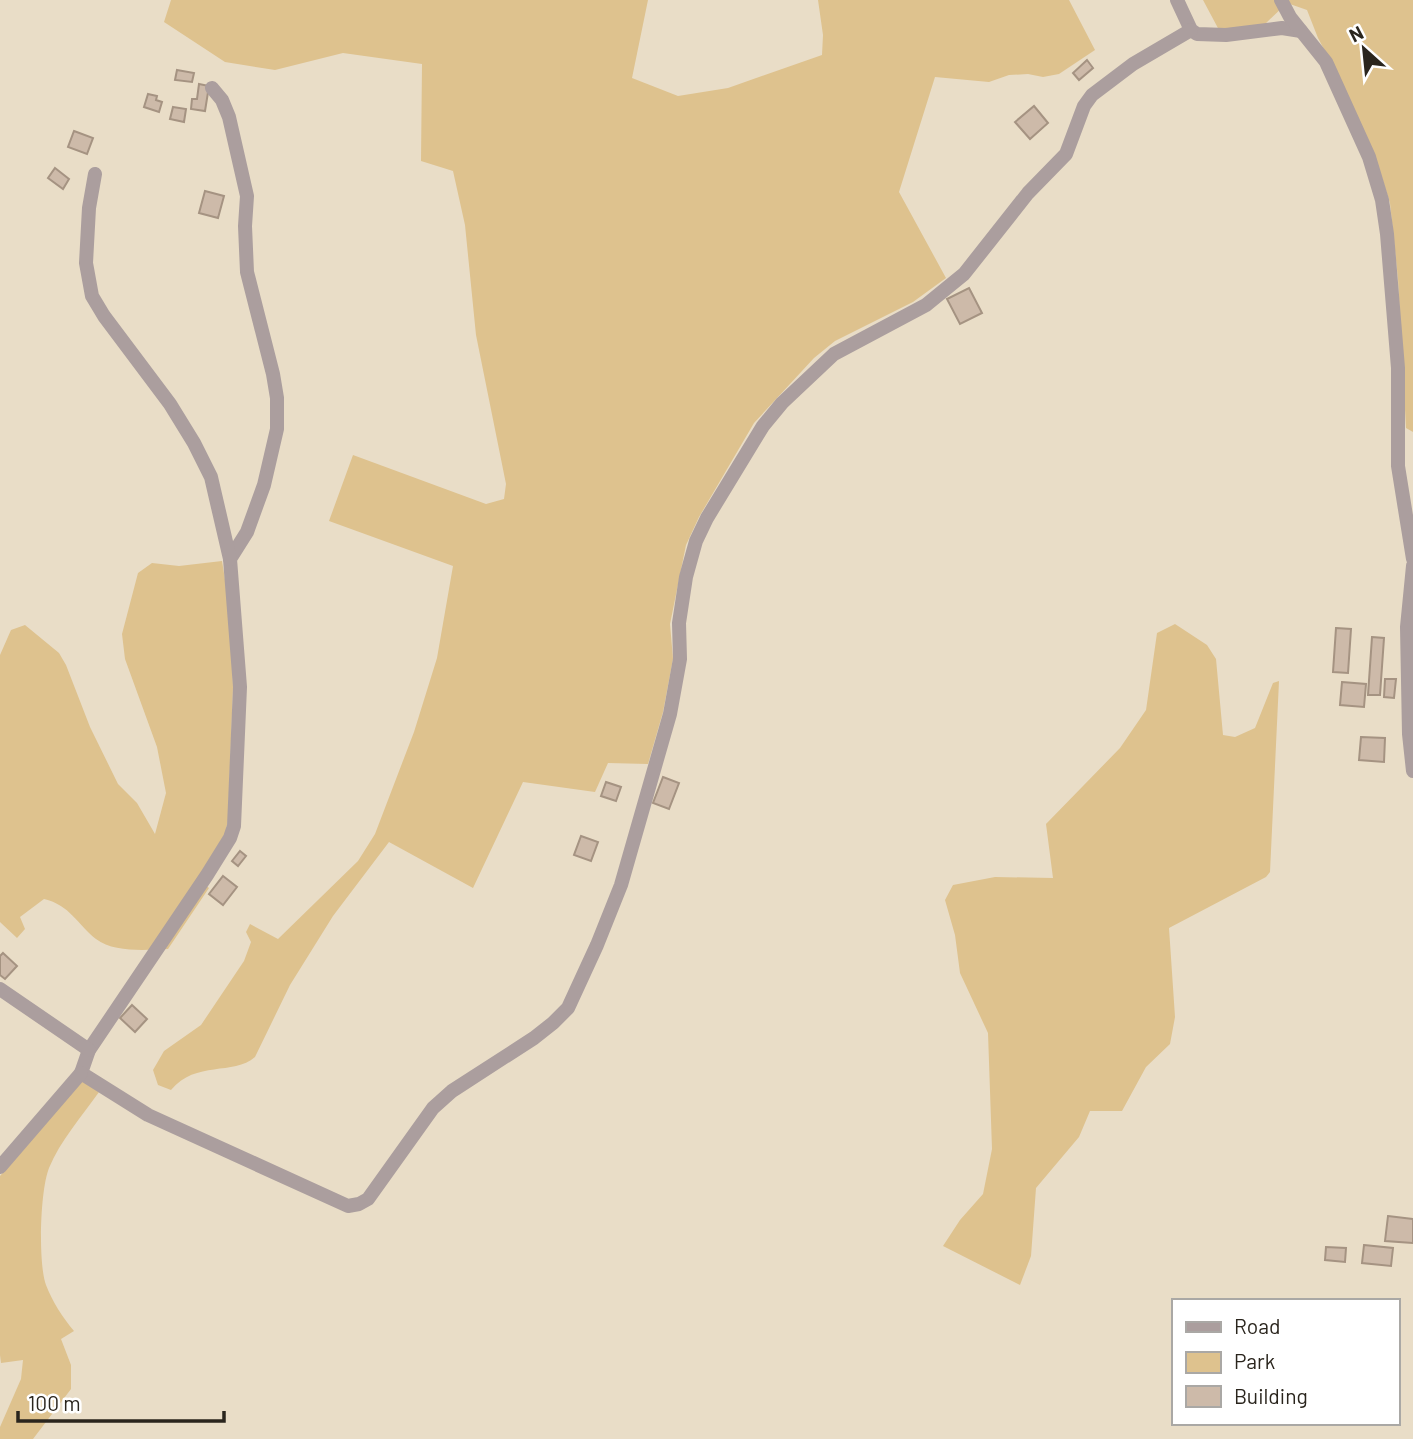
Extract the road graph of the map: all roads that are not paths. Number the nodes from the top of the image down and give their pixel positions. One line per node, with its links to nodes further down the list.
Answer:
1 (1177, 0): 3 (street)
2 (1283, 5): 4 (street); 5 (street)
3 (1191, 30): 4 (street); 14 (street)
4 (1265, 30): 5 (street)
5 (1301, 31): 9 (street)
6 (212, 88): 8 (street)
7 (96, 174): 8 (street)
8 (230, 559): 13 (street)
9 (1413, 559)
10 (1413, 566): 11 (street)
11 (1413, 771)
12 (0, 989): 13 (street)
13 (89, 1050): 14 (street)
14 (80, 1073): 15 (street)
15 (0, 1167)

